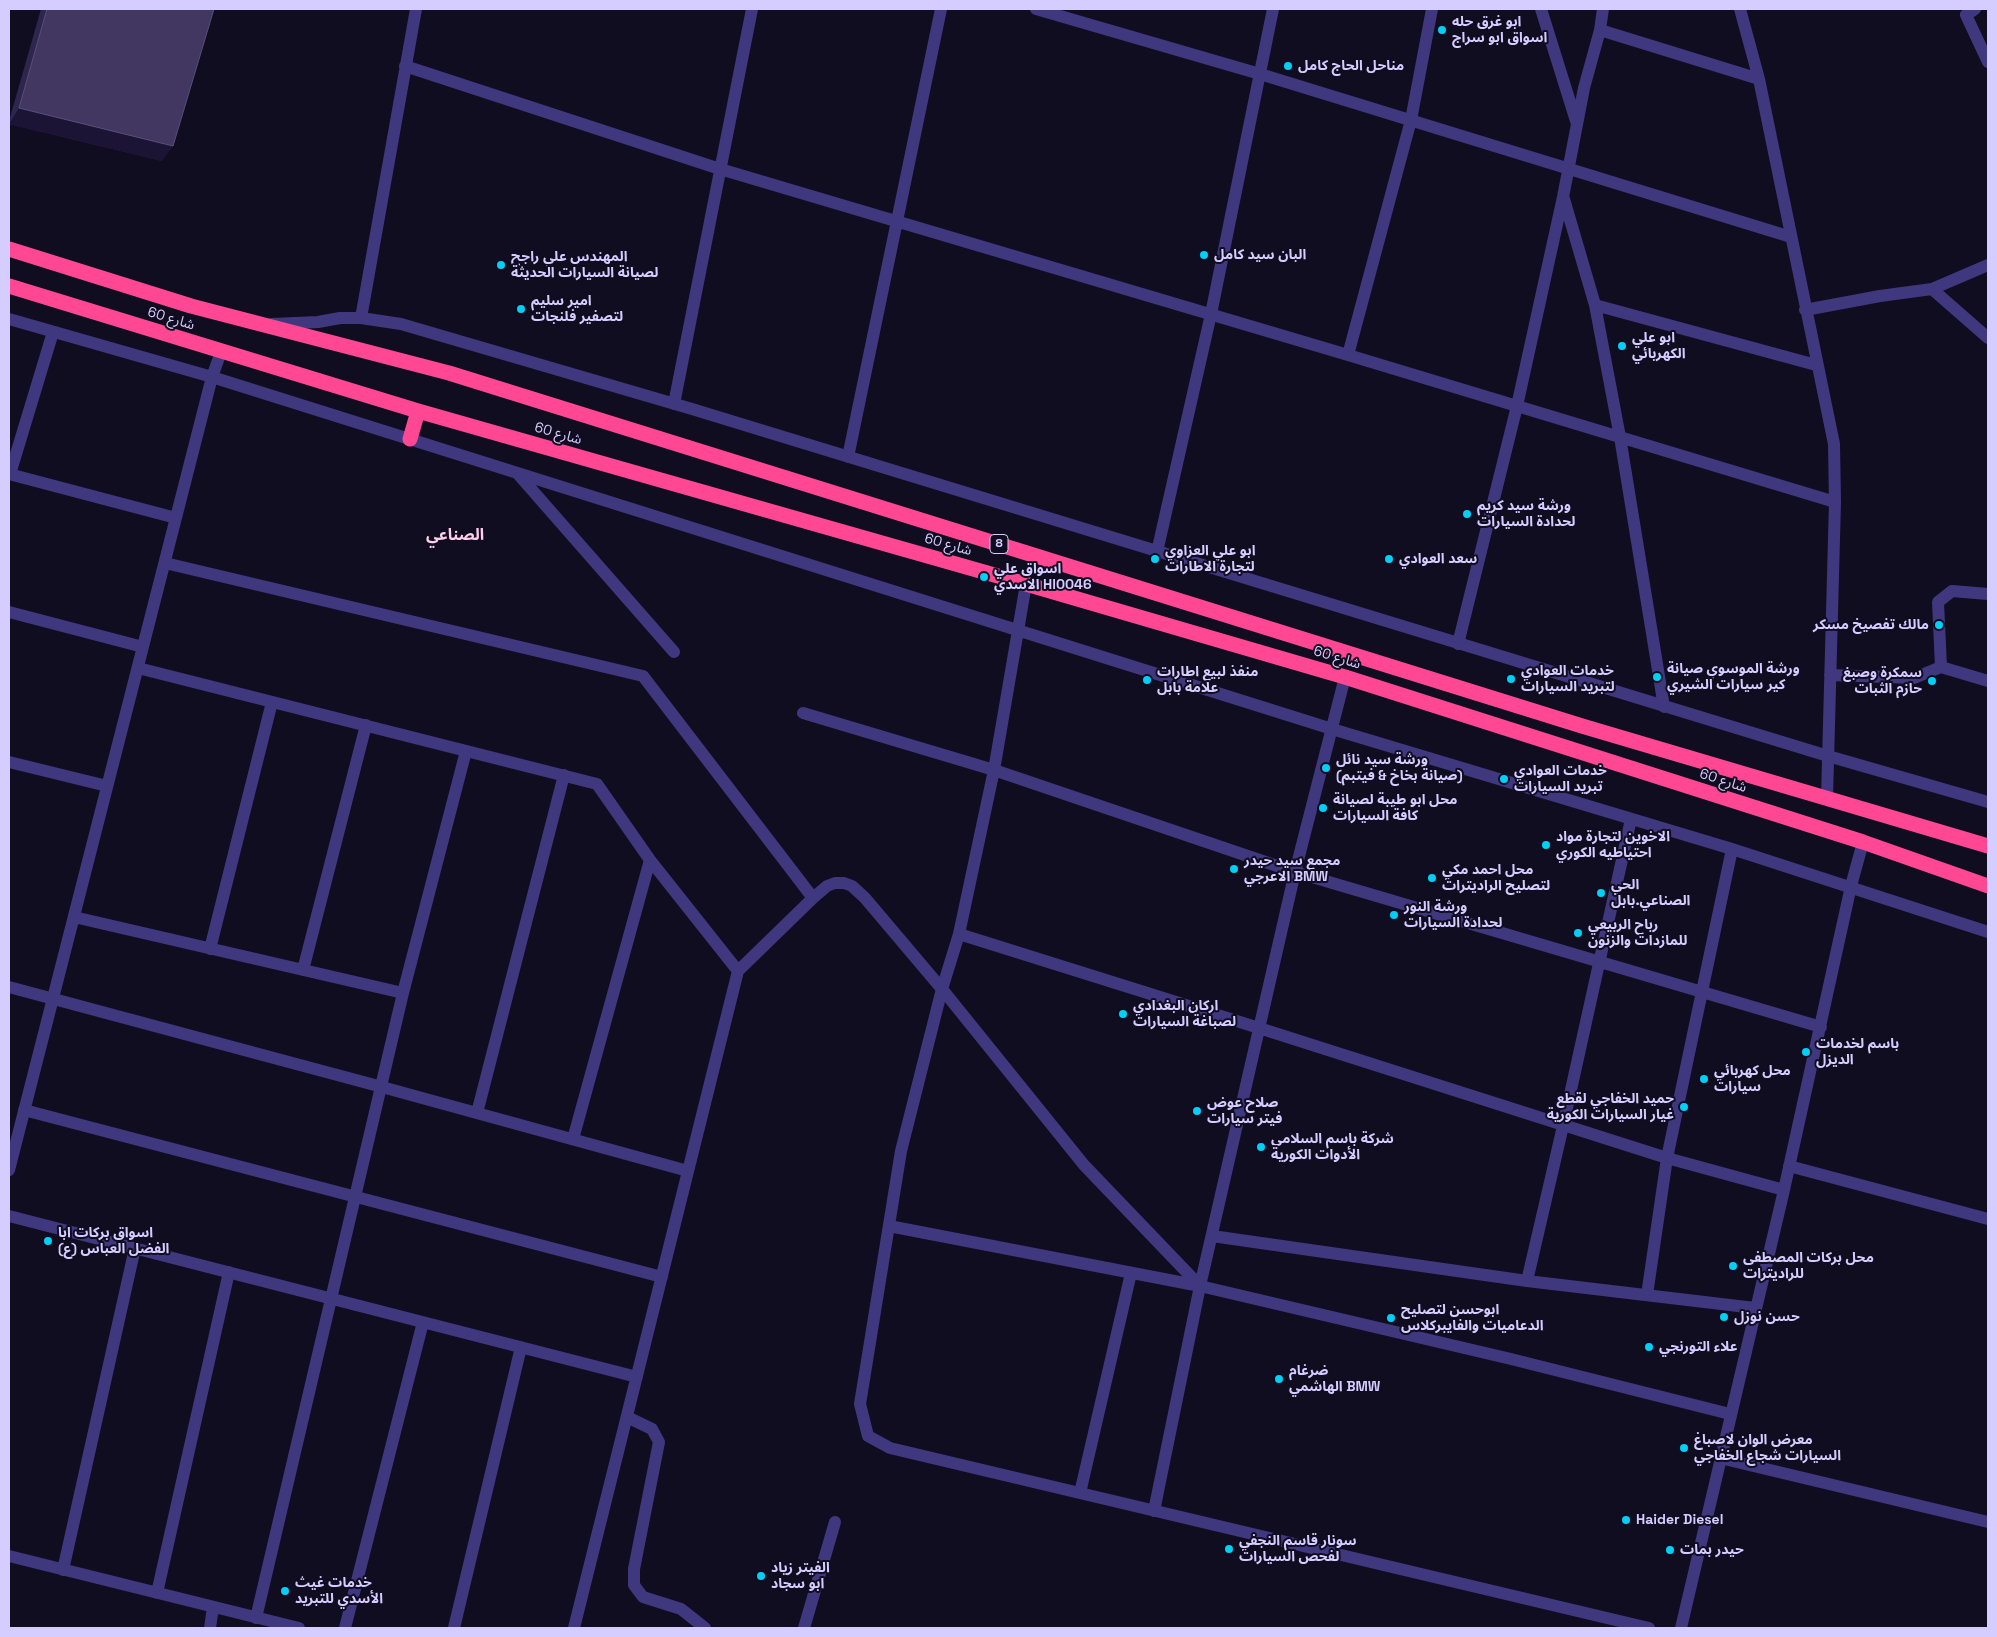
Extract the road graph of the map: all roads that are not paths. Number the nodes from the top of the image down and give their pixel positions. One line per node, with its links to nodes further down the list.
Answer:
1 (416, 9): 13 (street)
2 (752, 9): 19 (street)
3 (941, 9): 21 (street)
4 (1036, 9): 14 (street)
5 (1273, 9): 14 (street)
6 (1432, 9): 16 (street)
7 (1541, 9): 17 (street)
8 (1603, 9): 11 (street)
9 (1740, 9): 15 (street)
10 (1975, 9): 12 (street)
11 (1600, 30): 15 (street); 17 (street)
12 (1988, 62)
13 (405, 66): 19 (street); 30 (street)
14 (1260, 74): 16 (street); 29 (street)
15 (1759, 79): 22 (street)
16 (1411, 120): 18 (street); 36 (street)
17 (1577, 124): 18 (street)
18 (1569, 168): 20 (street); 22 (street)
19 (720, 169): 21 (street); 39 (street)
20 (1563, 197): 27 (street); 40 (street)
21 (897, 222): 29 (street); 44 (street)
22 (1791, 237): 28 (street)
23 (9, 249): 32 (highway, شارع 60 / 8)
24 (1988, 265): 26 (street)
25 (9, 286): 35 (highway, شارع 60 / 8)
26 (1932, 289): 28 (street); 34 (street)
27 (1595, 305): 37 (street); 42 (street)
28 (1805, 310): 37 (street)
29 (1211, 314): 36 (street); 49 (street)
30 (362, 318): 32 (street); 39 (street)
31 (9, 319): 33 (street)
32 (254, 323): 74 (highway, شارع 60 / 8)
33 (53, 332): 38 (street); 45 (street)
34 (1988, 338)
35 (221, 352): 38 (street); 41 (highway, شارع 60 / 8)
36 (1348, 355): 40 (street)
37 (1816, 365): 47 (street)
38 (212, 377): 43 (street); 48 (street)
39 (674, 404): 44 (street)
40 (1517, 406): 42 (street); 55 (street)
41 (418, 411): 43 (highway); 51 (highway, شارع 60 / 8)
42 (1620, 437): 47 (street); 64 (street)
43 (410, 439): 46 (street)
44 (848, 457): 49 (street)
45 (9, 474): 48 (street)
46 (518, 474): 54 (street); 57 (street)
47 (1836, 502): 60 (street)
48 (176, 518): 50 (street)
49 (1157, 552): 55 (street)
50 (165, 563): 56 (street); 84 (street)
51 (1026, 584): 54 (street); 61 (highway, شارع 60 / 8)
52 (1988, 594): 58 (street)
53 (9, 612): 56 (street)
54 (1016, 630): 67 (street); 71 (street)
55 (1458, 644): 64 (street)
56 (143, 647): 59 (street)
57 (674, 652)
58 (1940, 667): 60 (street); 62 (street)
59 (138, 668): 63 (street); 73 (street)
60 (1830, 675): 69 (street)
61 (1345, 677): 67 (street); 77 (highway, شارع 60 / 8)
62 (1988, 681)
63 (272, 702): 66 (street); 88 (street)
64 (1664, 707): 69 (street)
65 (803, 713): 71 (street)
66 (366, 725): 68 (street); 90 (street)
67 (1332, 729): 76 (street); 81 (street)
68 (466, 751): 72 (street); 95 (street)
69 (1828, 756): 74 (street); 75 (street)
70 (9, 762): 73 (street)
71 (994, 770): 81 (street); 87 (street)
72 (564, 775): 80 (street); 101 (street)
73 (108, 786): 85 (street)
74 (1827, 798): 78 (highway, شارع 60 / 8)
75 (1988, 802)
76 (1631, 819): 79 (street); 89 (street)
77 (1863, 842): 82 (street); 83 (highway, شارع 60 / 8)
78 (1988, 846)
79 (1732, 848): 82 (street); 94 (street)
80 (650, 860): 91 (street); 103 (street)
81 (1295, 872): 89 (street); 98 (street)
82 (1851, 886): 86 (street); 97 (street)
83 (1988, 886)
84 (813, 898): 91 (street); 93 (street)
85 (74, 917): 88 (street); 96 (street)
86 (1988, 932)
87 (959, 934): 93 (street); 98 (street)
88 (210, 949): 90 (street)
89 (1600, 962): 94 (street); 102 (street)
90 (303, 970): 95 (street)
91 (738, 971): 108 (street)
92 (9, 987): 96 (street)
93 (942, 989): 113 (street); 120 (street)
94 (1702, 992): 97 (street); 105 (street)
95 (403, 993): 99 (street)
96 (53, 998): 99 (street); 100 (street)
97 (1821, 1027): 106 (street)
98 (1260, 1028): 102 (street); 114 (street)
99 (382, 1087): 101 (street); 110 (street)
100 (24, 1110): 104 (street); 110 (street)
101 (477, 1113): 103 (street)
102 (1564, 1126): 105 (street); 119 (street)
103 (573, 1139): 108 (street)
104 (11, 1150): 107 (street)
105 (1667, 1158): 109 (street); 121 (street)
106 (1789, 1166): 109 (street); 112 (street)
107 (9, 1170)
108 (688, 1171): 118 (street)
109 (1784, 1190): 123 (street)
110 (354, 1196): 118 (street); 122 (street)
111 (9, 1216): 115 (street)
112 (1988, 1219)
113 (889, 1226): 117 (street); 130 (street)
114 (1212, 1236): 119 (street); 120 (street)
115 (135, 1248): 116 (street); 135 (street)
116 (229, 1272): 122 (street); 136 (street)
117 (1131, 1273): 120 (street); 130 (street)
118 (662, 1277): 126 (street)
119 (1527, 1281): 121 (street)
120 (1200, 1286): 127 (street); 131 (street)
121 (1647, 1295): 123 (street)
122 (331, 1298): 124 (street); 138 (street)
123 (1756, 1308): 127 (street)
124 (423, 1322): 125 (street); 141 (street)
125 (521, 1347): 126 (street); 142 (street)
126 (637, 1377): 128 (street)
127 (1730, 1414): 129 (street)
128 (627, 1417): 143 (street); 144 (street)
129 (1720, 1458): 133 (street); 147 (street)
130 (1080, 1493): 131 (street)
131 (1154, 1511): 146 (street)
132 (835, 1522): 145 (street)
133 (1988, 1522)
134 (9, 1556): 135 (street)
135 (63, 1570): 136 (street)
136 (157, 1593): 137 (street)
137 (213, 1607): 138 (street); 139 (street)
138 (256, 1618): 140 (street)
139 (210, 1628)
140 (299, 1628)
141 (345, 1628)
142 (454, 1628)
143 (574, 1628)
144 (705, 1628)
145 (804, 1628)
146 (1649, 1628)
147 (1680, 1628)

